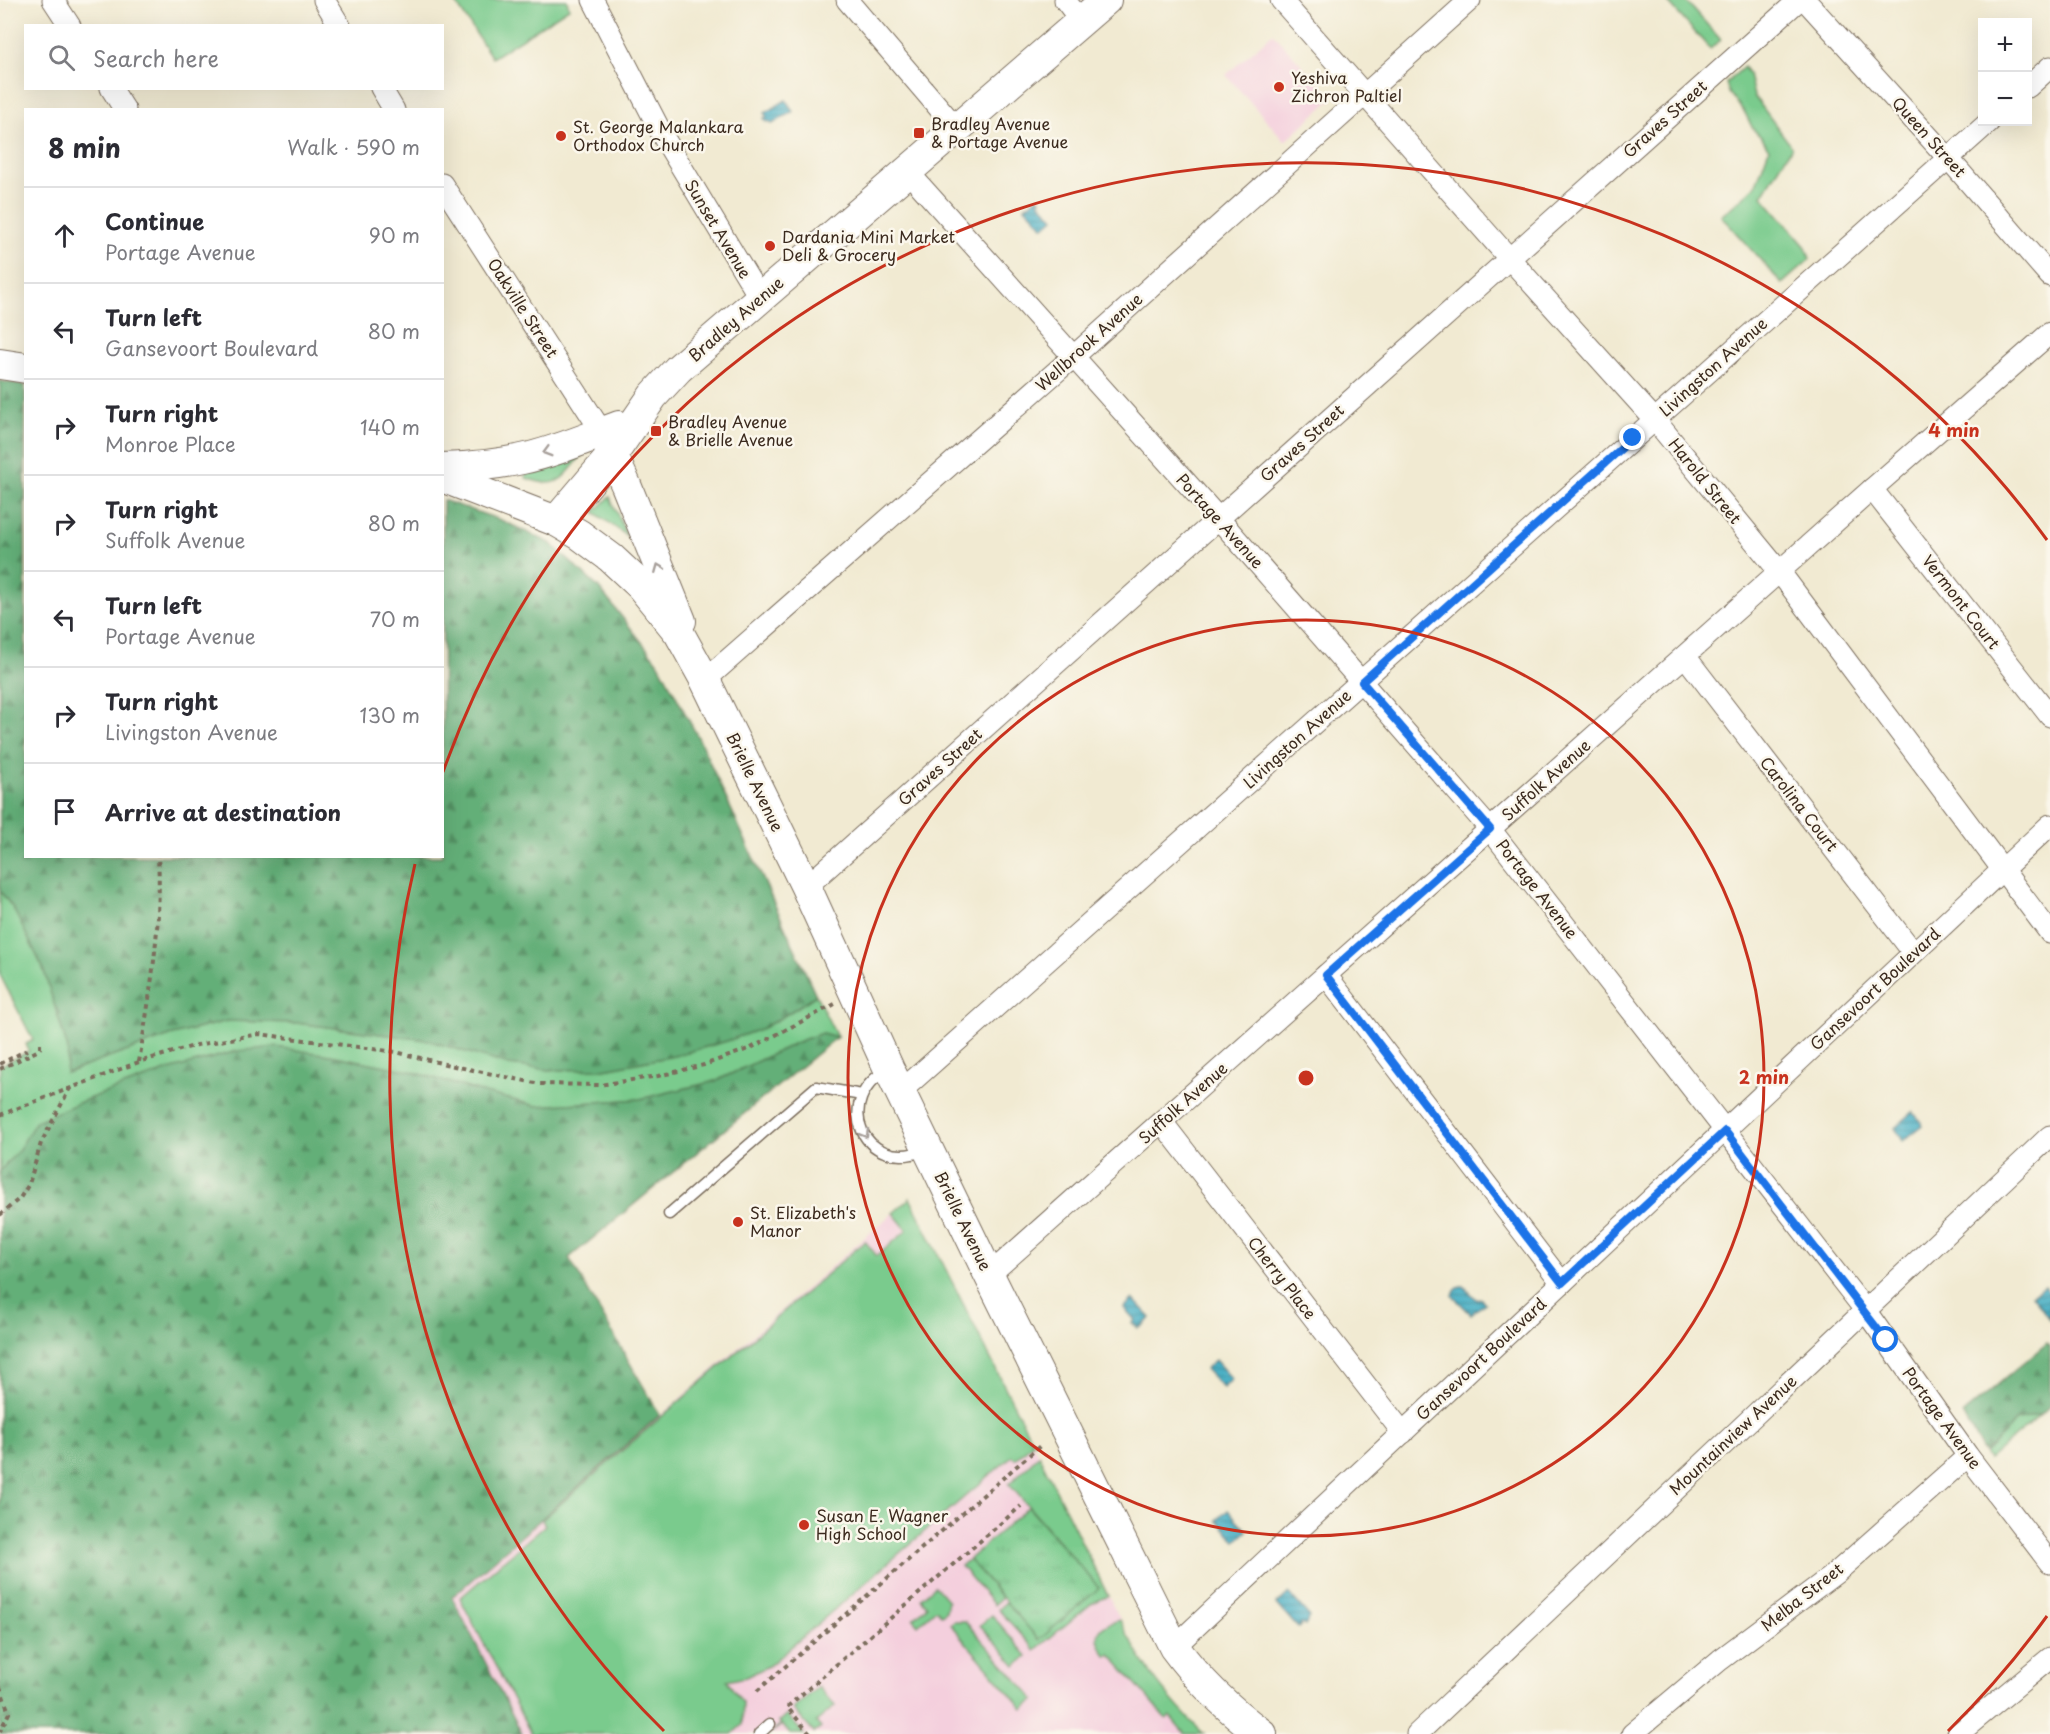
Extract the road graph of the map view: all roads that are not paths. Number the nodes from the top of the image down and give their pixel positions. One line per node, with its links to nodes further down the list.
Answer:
1 (53, 0): 11 (street)
2 (324, 0): 12 (street)
3 (593, 0): 27 (street, Sunset Avenue)
4 (847, 0): 21 (street)
5 (1106, 0): 10 (street, Bradley Avenue)
6 (1281, 0): 17 (street, Harold Street)
7 (1470, 0): 17 (street, Wellbrook Avenue)
8 (1799, 0): 25 (street, Graves Street)
9 (1805, 0): 22 (street, Queen Street)
10 (1073, 10): 21 (street, Bradley Avenue)
11 (69, 24)
12 (339, 24)
13 (2050, 67): 14 (street)
14 (2032, 83)
15 (112, 90): 18 (street)
16 (382, 90): 19 (street)
17 (1365, 94): 25 (street, Harold Street); 29 (street, Wellbrook Avenue)
18 (124, 108)
19 (393, 108)
20 (1984, 126): 22 (street, Livingston Avenue)
21 (957, 129): 23 (street, Bradley Avenue)
22 (1948, 158): 26 (street, Queen Street); 32 (street, Livingston Avenue)
23 (909, 172): 27 (street, Bradley Avenue); 29 (street, Portage Avenue)
24 (444, 187): 33 (street, Oakville Street)
25 (1509, 258): 32 (street, Harold Street); 37 (street, Graves Street)
26 (2050, 276)
27 (760, 298): 33 (street, Bradley Avenue)
28 (2050, 333): 36 (street, Suffolk Avenue)
29 (1073, 357): 37 (street, Portage Avenue); 41 (street, Wellbrook Avenue)
30 (0, 364): 31 (street)
31 (24, 368)
32 (1654, 419): 39 (street, Harold Street); 42 (street, Livingston Avenue)
33 (607, 443): 34 (street, one-way to 34); 38 (street); 41 (street, Brielle Avenue, one-way to 33)
34 (444, 468)
35 (444, 478): 38 (street, Brielle Avenue)
36 (1872, 489): 39 (street, Suffolk Avenue); 43 (street, Vermont Court)
37 (1219, 519): 42 (street, Portage Avenue); 47 (street, Graves Street)
38 (556, 521): 41 (street, Brielle Avenue)
39 (1779, 571): 40 (street, Suffolk Avenue); 46 (street, Harold Street)
40 (1685, 656): 45 (street, Suffolk Avenue); 49 (street, Carolina Court)
41 (705, 680): 47 (street, Brielle Avenue)
42 (1362, 682): 45 (street, Portage Avenue); 51 (street, Livingston Avenue)
43 (2050, 716)
44 (2050, 825): 46 (street, Gansevoort Boulevard)
45 (1490, 829): 50 (street, Suffolk Avenue); 54 (street, Portage Avenue)
46 (2002, 870): 48 (street, Harold Street); 49 (street, Gansevoort Boulevard)
47 (806, 887): 51 (street, Brielle Avenue)
48 (2050, 933)
49 (1913, 952): 54 (street, Gansevoort Boulevard)
50 (1326, 975): 53 (street, Suffolk Avenue); 59 (street)
51 (894, 1080): 52 (lane); 56 (street, Brielle Avenue)
52 (862, 1095): 56 (lane, one-way to 56); 57 (lane)
53 (1162, 1122): 58 (street, Suffolk Avenue); 61 (street, Cherry Place)
54 (1725, 1131): 59 (street, Gansevoort Boulevard); 60 (street, Portage Avenue)
55 (2050, 1136): 60 (street, Mountainview Avenue)
56 (928, 1149): 58 (street, Brielle Avenue)
57 (669, 1214)
58 (989, 1275): 64 (street, Brielle Avenue)
59 (1562, 1283): 61 (street, Gansevoort Boulevard)
60 (1865, 1310): 62 (street, Portage Avenue); 69 (street, Mountainview Avenue)
61 (1403, 1433): 64 (street, Gansevoort Boulevard)
62 (1968, 1456): 63 (street, Portage Avenue); 70 (street, Melba Street)
63 (2050, 1563)
64 (1174, 1647): 68 (street, Brielle Avenue)
65 (2050, 1658): 71 (street)
66 (770, 1724): 67 (lane)
67 (759, 1734)
68 (1262, 1734)
69 (1417, 1734)
70 (1632, 1734)
71 (1958, 1734)

